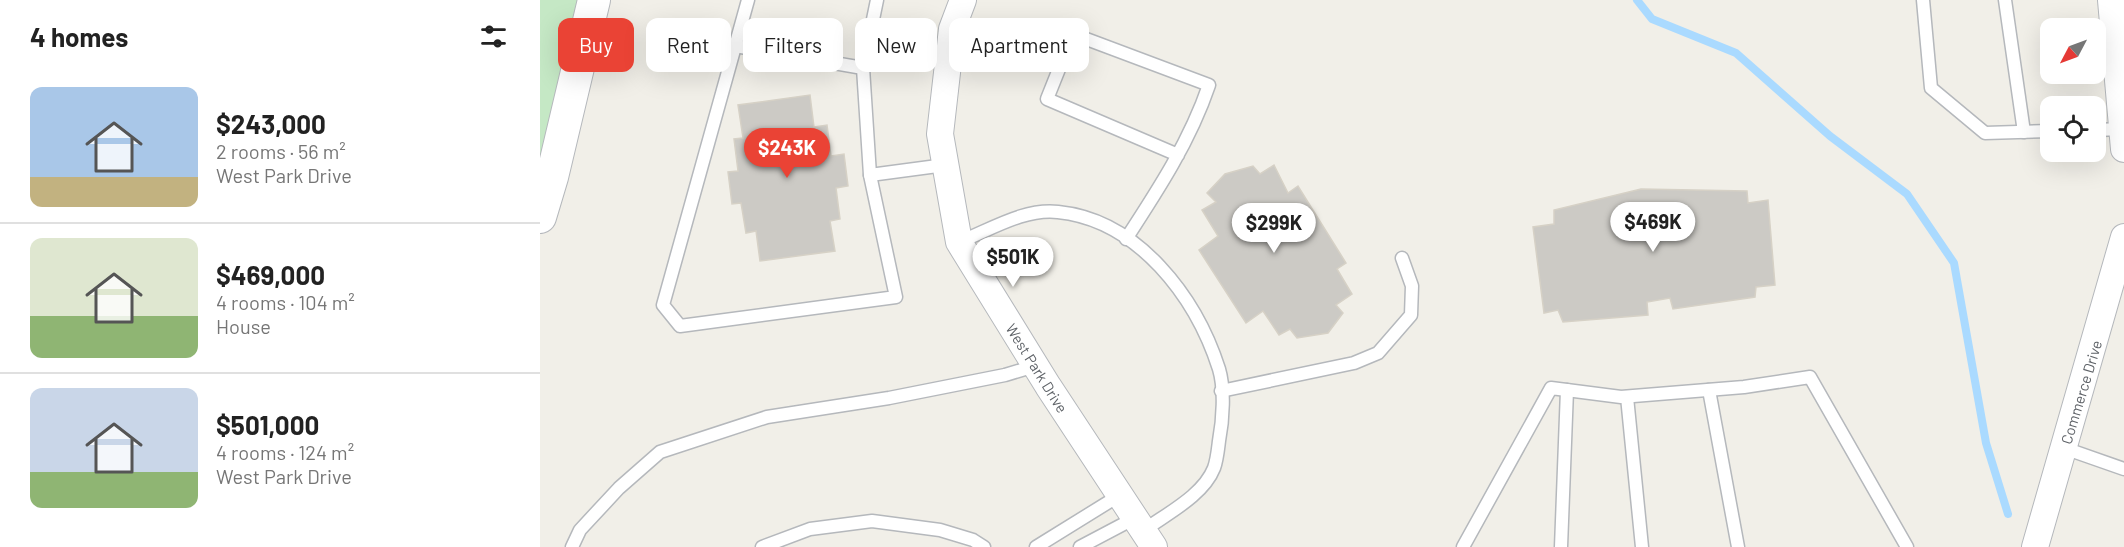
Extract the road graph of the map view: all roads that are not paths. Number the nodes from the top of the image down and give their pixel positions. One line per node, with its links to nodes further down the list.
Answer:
1 (594, 0): 20 (street)
2 (748, 0): 9 (lane)
3 (877, 0): 8 (lane)
4 (963, 0): 18 (street, West Park Drive)
5 (1923, 0): 14 (lane)
6 (2005, 0): 14 (lane)
7 (2111, 0): 12 (street)
8 (873, 18)
9 (735, 46): 10 (lane); 19 (lane)
10 (855, 67)
11 (862, 72): 19 (lane)
12 (2121, 78): 16 (street)
13 (2040, 131): 14 (lane)
14 (2024, 132)
15 (2106, 133): 16 (lane)
16 (2123, 139)
17 (1178, 155): 17 (lane); 22 (lane)
18 (945, 165): 19 (lane); 23 (street, West Park Drive)
19 (870, 175)
20 (540, 217)
21 (2124, 237): 30 (street, Commerce Drive)
22 (1126, 239): 23 (lane); 26 (lane)
23 (959, 243): 25 (street, West Park Drive)
24 (1402, 258): 26 (lane)
25 (1035, 366): 32 (street, West Park Drive); 34 (lane)
26 (1221, 390): 33 (lane)
27 (1567, 390): 29 (lane); 39 (lane); 40 (lane)
28 (1709, 390): 29 (lane); 42 (lane); 43 (lane)
29 (1627, 396): 41 (lane)
30 (2064, 448): 31 (lane); 44 (street, Commerce Drive)
31 (2124, 469)
32 (1120, 495): 33 (street, West Park Drive); 37 (lane)
33 (1144, 532): 38 (lane)
34 (572, 547)
35 (762, 547): 36 (lane)
36 (984, 547)
37 (1036, 547)
38 (1080, 547)
39 (1463, 547)
40 (1561, 547)
41 (1642, 547)
42 (1738, 547)
43 (1907, 547)
44 (2035, 547)

